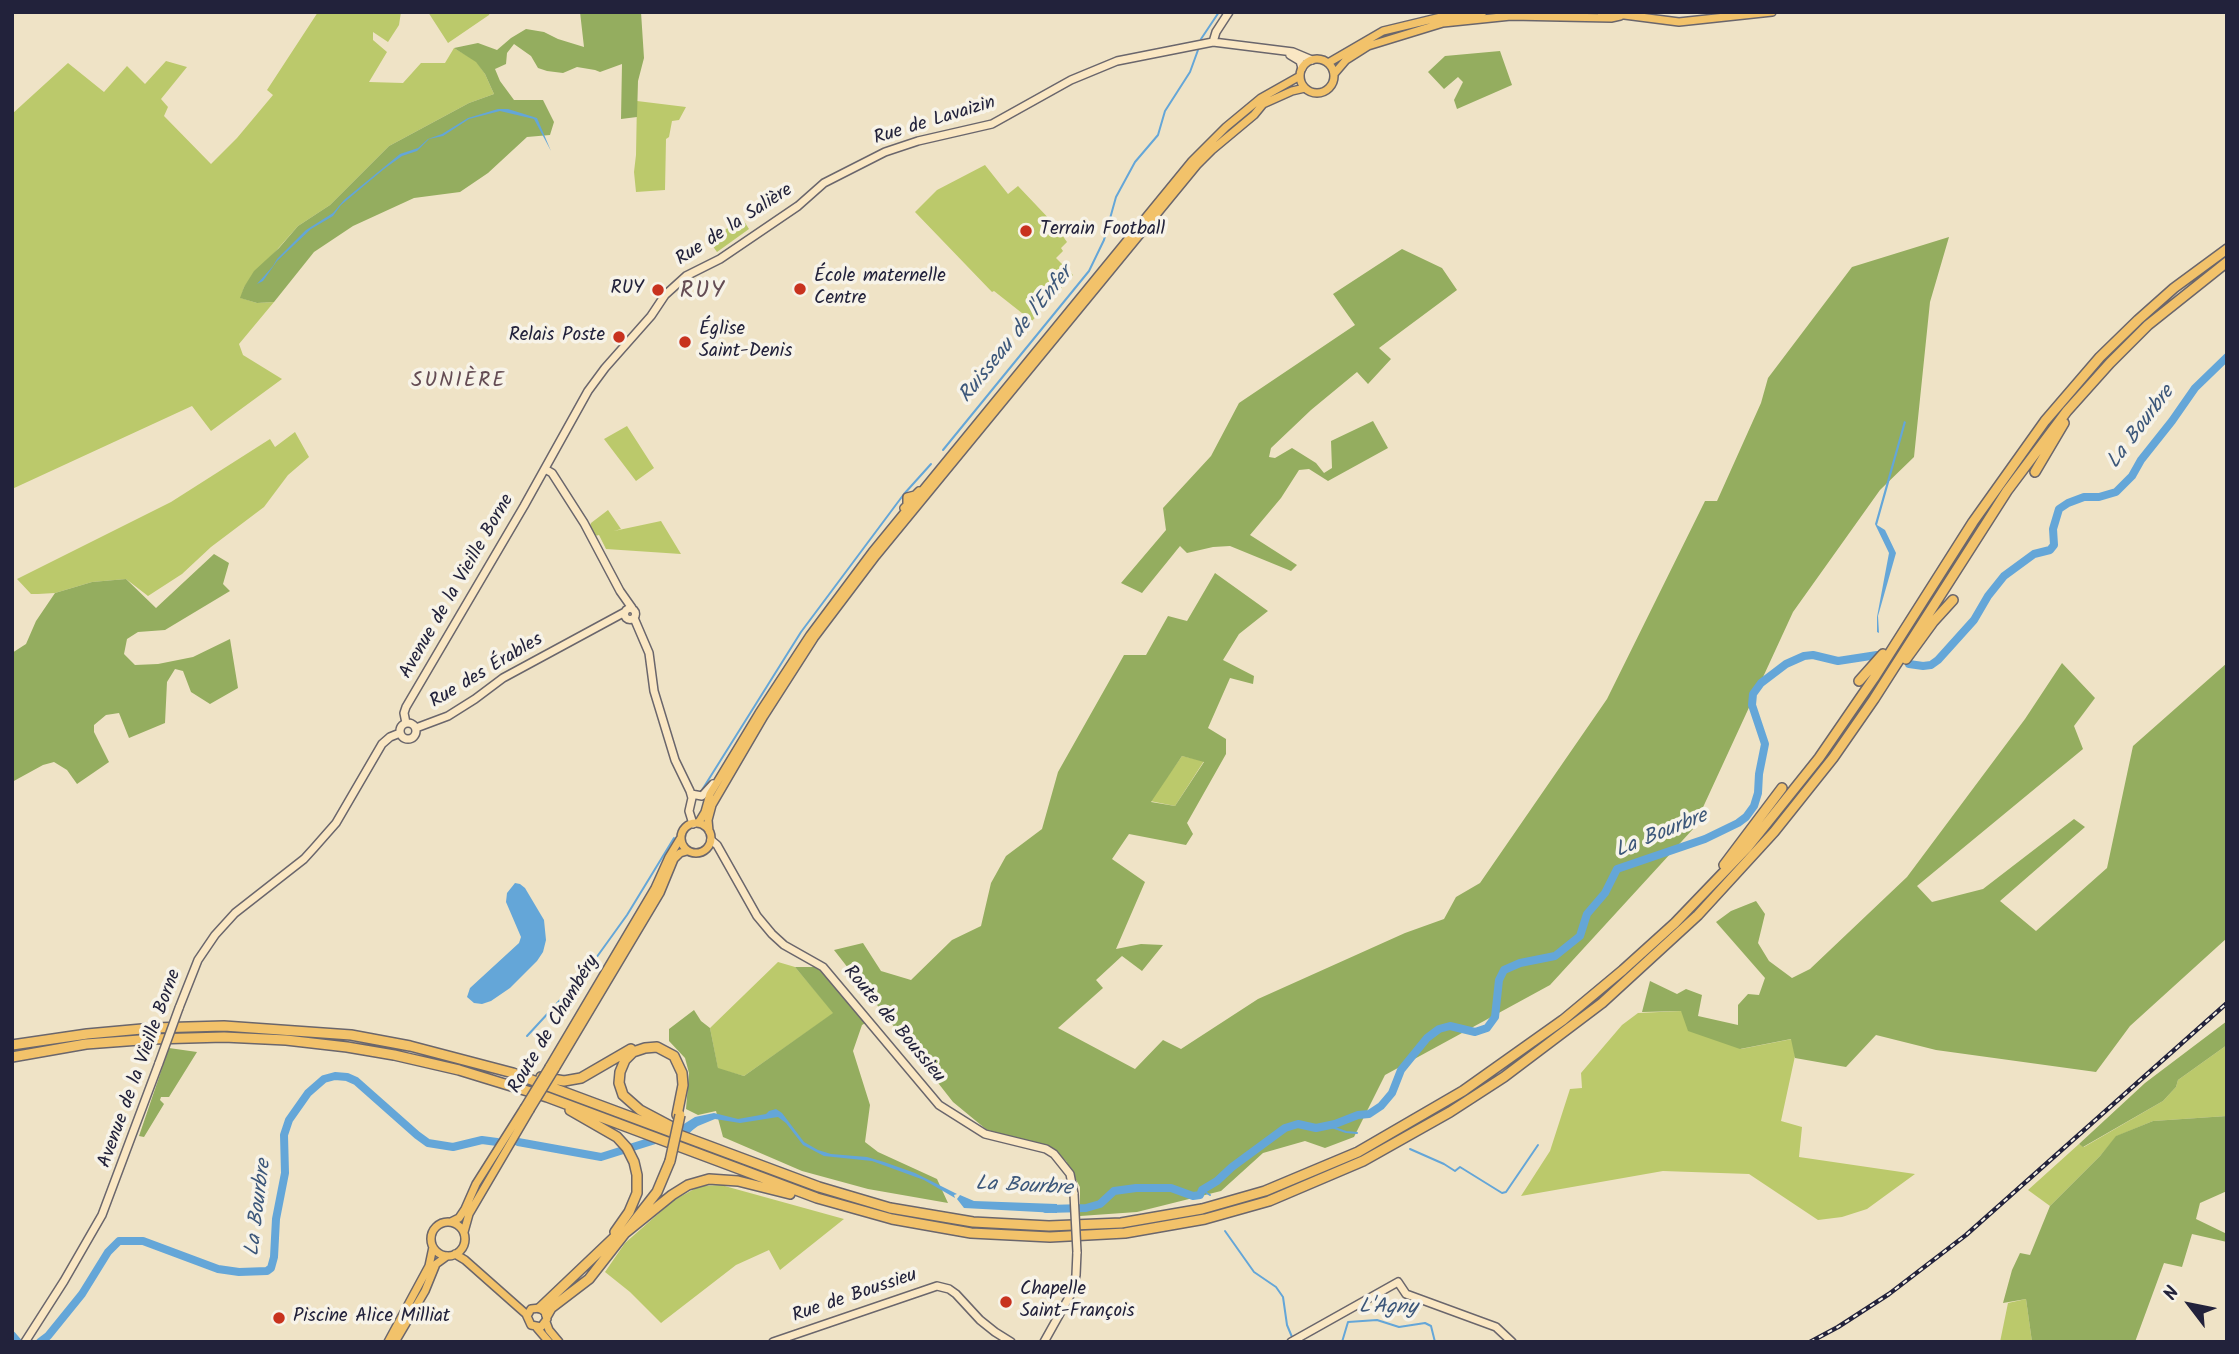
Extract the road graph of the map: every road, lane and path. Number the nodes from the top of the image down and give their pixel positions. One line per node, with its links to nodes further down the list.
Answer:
1 (1229, 12): 6 (main road)
2 (1483, 12): 9 (main road)
3 (1601, 12): 5 (main road)
4 (1772, 12): 5 (main road)
5 (1620, 16): 11 (main road)
6 (1213, 42): 7 (main road, Rue de Lavaizin); 13 (main road, Rue de Lavaizin)
7 (1255, 47): 8 (main road, Rue de Lavaizin); 10 (main road, Rue de Lavaizin)
8 (1312, 60): 9 (main road); 10 (main road)
9 (1328, 63): 11 (main road)
10 (1301, 72): 12 (main road); 27 (main road)
11 (1334, 74): 12 (main road)
12 (1305, 88): 31 (main road)
13 (824, 183): 17 (main road, Rue de la Salière)
14 (2227, 249): 19 (highway)
15 (2227, 262): 16 (highway)
16 (2110, 363): 18 (highway); 26 (highway)
17 (545, 469): 21 (main road); 23 (main road, Avenue de la Vieille Borne)
18 (2035, 472)
19 (1948, 560): 22 (highway); 35 (highway)
20 (1953, 600): 26 (highway)
21 (629, 614): 24 (main road, Rue des Érables); 29 (main road)
22 (1859, 681)
23 (406, 723): 24 (main road); 25 (main road, Avenue de la Vieille Borne)
24 (416, 728): 25 (main road, Avenue de la Vieille Borne)
25 (400, 733): 56 (main road, Avenue de la Vieille Borne, bridge)
26 (1847, 738): 45 (highway)
27 (727, 764): 29 (main road); 30 (main road)
28 (1782, 788): 35 (highway)
29 (691, 794): 30 (main road)
30 (696, 823): 31 (main road); 32 (main road)
31 (709, 831): 33 (main road)
32 (680, 839): 34 (main road); 38 (main road, Route de Chambéry)
33 (711, 840): 34 (main road); 63 (main road, Route de Boussieu, bridge)
34 (687, 851): 38 (main road, Route de Chambéry)
35 (1675, 923): 43 (highway)
36 (12, 1045): 39 (highway)
37 (12, 1057): 40 (highway)
38 (552, 1068): 41 (main road, Route de Chambéry, bridge)
39 (513, 1073): 42 (highway); 43 (highway)
40 (547, 1097): 45 (highway); 49 (highway)
41 (527, 1109): 46 (main road, Route de Chambéry); 47 (main road, Route de Chambéry)
42 (678, 1115): 43 (highway); 44 (highway, bridge)
43 (665, 1127)
44 (668, 1161): 48 (highway); 49 (highway)
45 (817, 1198): 48 (highway)
46 (451, 1222): 47 (main road); 51 (main road)
47 (464, 1232): 50 (main road)
48 (625, 1233): 53 (highway)
49 (612, 1237): 53 (highway)
50 (463, 1246): 52 (main road); 53 (main road)
51 (433, 1247): 52 (main road); 57 (main road)
52 (451, 1255): 53 (main road); 58 (main road)
53 (538, 1314): 54 (main road); 54 (main road); 60 (main road)
54 (537, 1328): 59 (main road)
55 (1294, 1340): 64 (main road)
56 (26, 1341)
57 (388, 1342)
58 (395, 1342)
59 (549, 1342)
60 (559, 1342)
61 (773, 1342): 62 (main road, Rue de Boussieu)
62 (1011, 1342)
63 (1040, 1342)
64 (1511, 1342)

